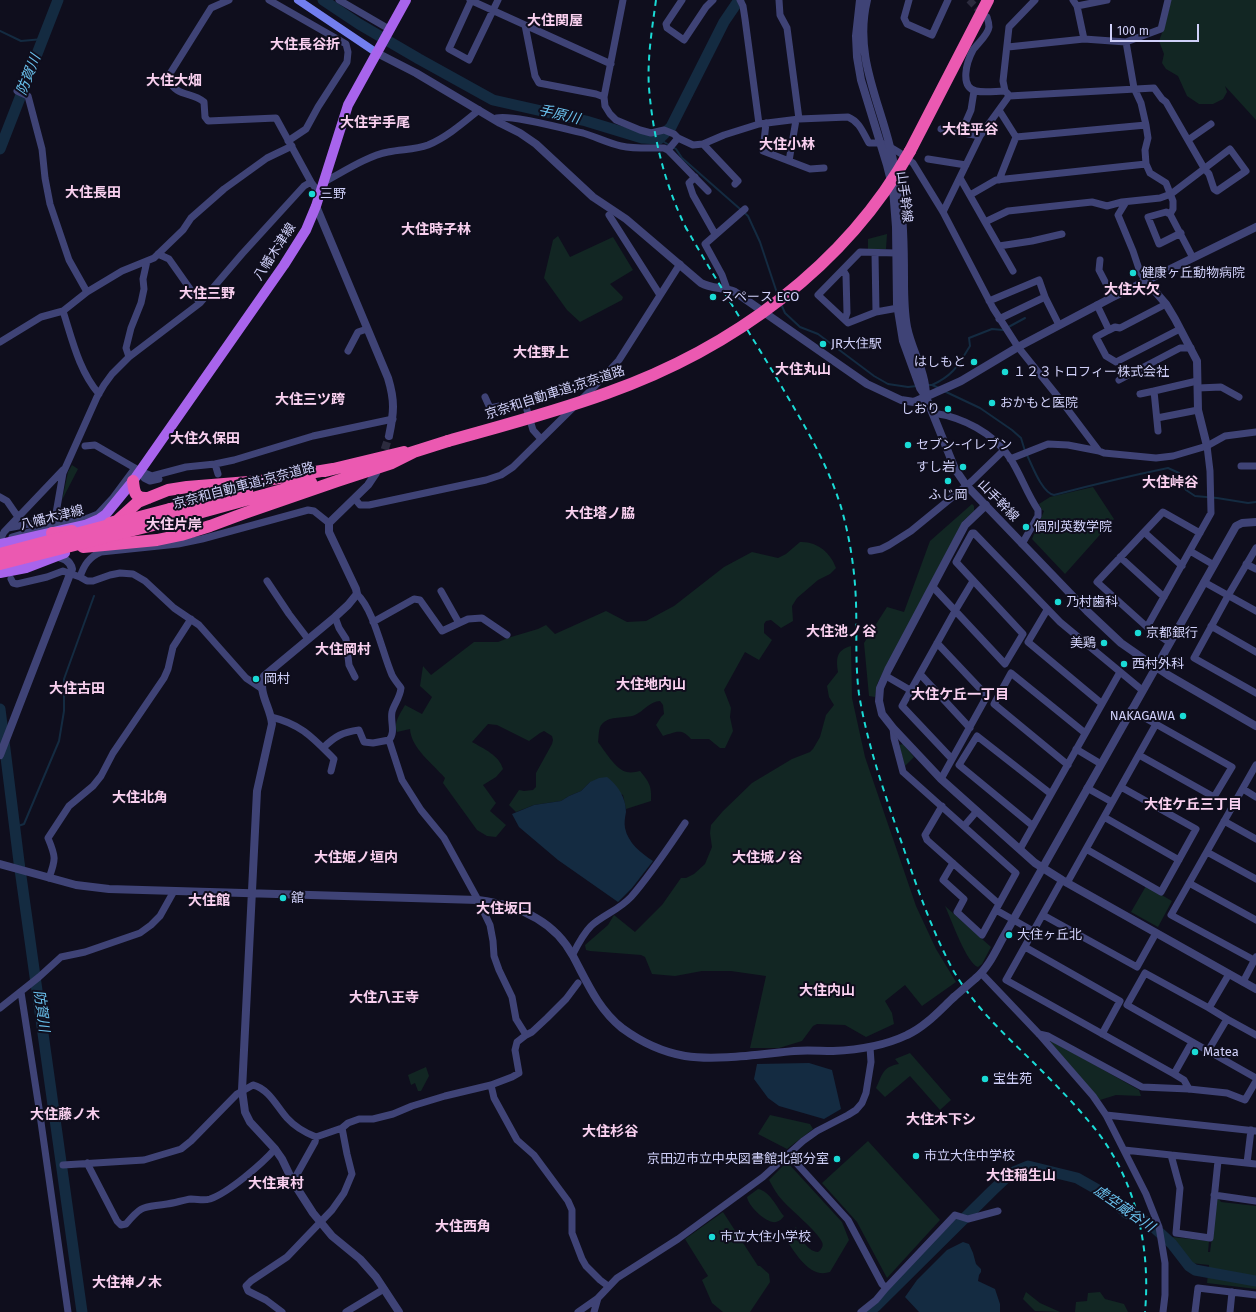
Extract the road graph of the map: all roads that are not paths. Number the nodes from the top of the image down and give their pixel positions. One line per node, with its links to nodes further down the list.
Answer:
1 (228, 0): 52 (street)
2 (269, 0): 52 (street)
3 (298, 0): 30 (main road)
4 (340, 0): 26 (street)
5 (406, 0): 26 (main road, 八幡木津線)
6 (471, 0): 23 (street); 23 (street)
7 (498, 0): 23 (street)
8 (623, 0): 31 (street)
9 (682, 0): 10 (street)
10 (713, 0)
11 (779, 0): 41 (street)
12 (860, 0): 51 (street, 山手幹線)
13 (867, 0): 54 (street, 山手幹線)
14 (909, 0): 15 (street)
15 (948, 0)
16 (984, 0): 37 (highway, 京奈和自動車道;京奈道路)
17 (988, 0): 37 (highway, 京奈和自動車道;京奈道路)
18 (1035, 0): 29 (street)
19 (1107, 0): 22 (street)
20 (1168, 0): 28 (street)
21 (742, 3): 42 (street)
22 (1075, 3): 27 (street)
23 (493, 10): 25 (street)
24 (987, 18): 34 (street)
25 (525, 25): 31 (street); 36 (street)
26 (389, 30): 30 (main road, 八幡木津線)
27 (1084, 39): 28 (street); 29 (street)
28 (1126, 42): 32 (street)
29 (1008, 47): 35 (street)
30 (379, 51): 38 (street); 65 (main road, 八幡木津線)
31 (611, 64): 36 (street)
32 (1134, 88): 35 (street); 44 (street); 49 (street)
33 (17, 91): 94 (street)
34 (974, 91): 35 (street); 46 (street)
35 (1007, 93): 39 (street)
36 (604, 97): 50 (street)
37 (934, 103): 135 (highway, 京奈和自動車道;京奈道路, bridge)
38 (479, 110): 40 (street); 65 (street)
39 (999, 110): 47 (street); 48 (street)
40 (494, 119): 50 (street); 89 (street)
41 (797, 119): 42 (street); 51 (street); 56 (street)
42 (763, 123): 53 (street); 56 (street)
43 (1211, 124): 49 (street)
44 (1146, 125): 48 (street); 57 (street)
45 (941, 129): 46 (street)
46 (961, 132): 47 (street)
47 (980, 136): 58 (street)
48 (1016, 137): 63 (street)
49 (1188, 140): 60 (street)
50 (672, 143): 53 (street); 61 (street)
51 (881, 143): 54 (street); 84 (street, 山手幹線)
52 (290, 144): 64 (street); 85 (street)
53 (703, 144): 66 (street)
54 (890, 147): 74 (street); 116 (street, 山手幹線)
55 (928, 159): 58 (street)
56 (789, 161): 59 (street)
57 (1146, 164): 63 (street); 69 (street)
58 (966, 166): 62 (street)
59 (824, 168)
60 (1204, 168): 60 (street); 69 (street)
61 (695, 177): 67 (street); 80 (street)
62 (960, 178): 70 (street); 74 (street)
63 (999, 180): 70 (street)
64 (311, 182): 68 (street); 99 (street)
65 (324, 182): 68 (main road, 八幡木津線)
66 (735, 184)
67 (708, 191)
68 (319, 193): 72 (main road, 八幡木津線)
69 (1171, 194): 71 (street); 75 (street)
70 (970, 195): 77 (street)
71 (1126, 202): 77 (street); 92 (street)
72 (316, 206): 108 (street); 148 (main road, 八幡木津線)
73 (742, 211): 80 (street)
74 (942, 212): 98 (street)
75 (1170, 214): 79 (street); 79 (street)
76 (609, 215): 95 (street)
77 (985, 222): 82 (street)
78 (1256, 227): 86 (street)
79 (1181, 233): 86 (street)
80 (715, 234): 93 (street)
81 (1062, 234): 82 (street)
82 (999, 246): 91 (street)
83 (876, 253): 84 (street); 90 (street); 104 (street)
84 (896, 253): 102 (street, 山手幹線)
85 (158, 254): 88 (street); 99 (street)
86 (1193, 258): 92 (street)
87 (1100, 260): 97 (street)
88 (147, 261): 94 (street); 115 (street)
89 (680, 264): 93 (street); 95 (street)
90 (843, 270): 105 (street); 105 (street)
91 (1014, 271)
92 (1146, 281): 97 (street); 100 (street)
93 (727, 289): 121 (street)
94 (87, 292): 103 (street)
95 (660, 295): 117 (street)
96 (1045, 297): 98 (street); 106 (street); 107 (street)
97 (1113, 297): 101 (street)
98 (989, 301): 106 (street)
99 (200, 303): 115 (street)
100 (1166, 304): 109 (street); 110 (street)
101 (1097, 305): 107 (street); 110 (street)
102 (898, 308): 104 (street); 116 (street, 山手幹線)
103 (63, 311): 111 (street); 122 (street)
104 (876, 312): 105 (street)
105 (845, 319)
106 (999, 319): 112 (street)
107 (1059, 326): 112 (street)
108 (367, 329): 114 (street); 130 (street)
109 (1180, 329): 110 (street); 113 (street)
110 (1109, 330)
111 (0, 342)
112 (1018, 347): 121 (street); 139 (street)
113 (1191, 348): 118 (street); 119 (street)
114 (348, 351)
115 (129, 357): 122 (street)
116 (919, 375): 121 (street, 山手幹線)
117 (602, 379): 126 (street); 134 (street)
118 (1119, 380)
119 (1198, 384): 120 (street); 125 (street); 127 (street)
120 (1154, 391): 123 (street); 129 (street)
121 (925, 393): 128 (street, 山手幹線)
122 (99, 394): 136 (street)
123 (1140, 394)
124 (485, 397): 126 (street)
125 (1239, 397)
126 (524, 400): 134 (street)
127 (1198, 410): 129 (street); 137 (street)
128 (933, 413): 138 (street); 150 (street, 山手幹線)
129 (1156, 418): 131 (street)
130 (393, 419): 133 (street); 142 (street)
131 (1158, 431)
132 (1256, 432): 137 (street)
133 (389, 436)
134 (541, 438): 154 (street)
135 (448, 441): 140 (highway, 京奈和自動車道;京奈道路); 146 (highway, 京奈和自動車道;京奈道路)
136 (77, 442): 145 (street); 148 (street)
137 (1207, 446): 139 (street); 165 (street)
138 (1004, 450): 141 (street); 150 (street)
139 (1099, 451): 141 (street)
140 (414, 452): 157 (highway, 京奈和自動車道;京奈道路); 167 (highway)
141 (1010, 459): 168 (street)
142 (215, 464): 148 (street); 149 (street)
143 (1241, 466): 144 (street)
144 (1256, 466)
145 (65, 469): 158 (street); 161 (street)
146 (333, 469): 153 (highway); 157 (highway, 京奈和自動車道;京奈道路)
147 (376, 473): 154 (street)
148 (136, 474): 151 (main road, 八幡木津線); 153 (highway); 161 (street)
149 (218, 474)
150 (966, 485): 155 (street, 山手幹線); 171 (street)
151 (123, 494): 156 (main road, 八幡木津線); 162 (main road, 八幡木津線)
152 (0, 497): 158 (street)
153 (148, 498): 162 (highway)
154 (355, 499): 159 (street)
155 (986, 505): 168 (street, 山手幹線); 188 (street)
156 (106, 514): 161 (main road, 八幡木津線); 162 (highway)
157 (172, 514): 173 (highway, 京奈和自動車道;京奈道路, bridge); 176 (highway, 京奈和自動車道;京奈道路, bridge)
158 (18, 517): 163 (street)
159 (329, 522): 183 (street); 190 (street)
160 (1256, 522): 178 (street)
161 (54, 525): 162 (highway); 163 (street); 166 (main road, 八幡木津線)
162 (101, 526): 167 (highway); 170 (main road, 八幡木津線)
163 (8, 528): 166 (street)
164 (1144, 532): 165 (street); 175 (street); 179 (street)
165 (1200, 534): 172 (street)
166 (1, 540)
167 (116, 544): 170 (highway)
168 (1022, 544): 207 (street, 山手幹線)
169 (1256, 548): 177 (street)
170 (74, 550): 174 (main road, 八幡木津線)
171 (871, 551)
172 (1190, 552): 178 (street); 179 (street)
173 (0, 554)
174 (54, 556): 181 (main road, 八幡木津線); 182 (street)
175 (1120, 557): 192 (street); 201 (street)
176 (0, 564)
177 (1246, 564): 180 (street); 191 (street)
178 (1214, 565): 187 (street)
179 (1182, 566): 192 (street)
180 (1256, 569)
181 (0, 573)
182 (70, 574): 183 (street); 184 (street); 227 (street)
183 (80, 577): 197 (street)
184 (11, 579)
185 (267, 581): 203 (street)
186 (973, 581): 193 (street); 194 (street); 194 (street)
187 (1204, 582): 191 (street); 205 (street)
188 (933, 587): 194 (street); 210 (street)
189 (441, 591): 199 (street)
190 (357, 594): 196 (street); 198 (street)
191 (1228, 594): 195 (street); 200 (street)
192 (1164, 597): 201 (street)
193 (1047, 610): 208 (street); 216 (street)
194 (954, 611): 204 (street)
195 (1256, 611)
196 (335, 617): 203 (street); 211 (street)
197 (190, 619): 212 (street); 256 (street)
198 (373, 622): 199 (street); 224 (street)
199 (459, 623): 202 (street)
200 (1211, 626): 206 (street); 215 (street)
201 (1147, 627): 205 (street)
202 (507, 635)
203 (308, 639): 212 (street)
204 (937, 643): 209 (street); 222 (street)
205 (1170, 643): 207 (street)
206 (1256, 652)
207 (1156, 667): 214 (street); 220 (street, 山手幹線)
208 (1120, 672): 214 (street); 216 (street)
209 (920, 674): 213 (street); 222 (street)
210 (886, 676): 213 (street); 221 (street)
211 (355, 677)
212 (261, 688): 218 (street)
213 (910, 690): 229 (street)
214 (1142, 690): 217 (street)
215 (1256, 693)
216 (1101, 703): 223 (street)
217 (1131, 710): 219 (street); 230 (street)
218 (271, 717): 225 (street); 261 (street)
219 (1156, 724): 228 (street); 228 (street)
220 (1256, 726)
221 (893, 728): 234 (street); 241 (street)
222 (970, 728): 229 (street)
223 (1085, 733): 226 (street); 231 (street)
224 (388, 740): 225 (street); 262 (street)
225 (323, 748): 233 (street)
226 (1076, 749): 230 (street); 231 (street)
227 (0, 755)
228 (1138, 755): 235 (street)
229 (952, 759): 234 (street)
230 (1101, 764): 236 (street)
231 (1068, 765): 238 (street)
232 (1256, 765): 237 (street)
233 (331, 771)
234 (941, 779): 242 (street)
235 (1121, 787): 240 (street); 252 (street)
236 (1087, 788): 240 (street); 255 (street)
237 (1242, 789): 239 (street); 244 (street)
238 (1051, 794): 247 (street); 247 (street)
239 (1256, 797)
240 (1112, 802): 243 (street)
241 (942, 806): 246 (street); 253 (street)
242 (977, 811): 246 (street); 249 (street)
243 (1104, 817): 250 (street); 252 (street)
244 (1224, 821): 248 (street); 251 (street)
245 (685, 823): 270 (street)
246 (964, 826): 263 (street)
247 (1033, 826): 249 (street)
248 (1256, 839)
249 (1020, 849): 255 (street)
250 (1086, 849): 252 (street); 258 (street)
251 (1207, 852): 257 (street); 259 (street)
252 (1179, 860)
253 (953, 862): 263 (street); 263 (street)
254 (0, 864): 256 (street)
255 (1042, 868): 258 (street); 265 (street)
256 (49, 878): 260 (street)
257 (1256, 879)
258 (1064, 882): 264 (street); 268 (street)
259 (1189, 883): 266 (street); 271 (street)
260 (174, 891): 261 (street); 277 (street)
261 (253, 894): 262 (street); 292 (street)
262 (478, 900): 270 (street); 283 (street)
263 (997, 907): 265 (street)
264 (1042, 915): 267 (street); 268 (street)
265 (1013, 920): 267 (street); 273 (street)
266 (1256, 920)
267 (1033, 931): 269 (street)
268 (1156, 933): 272 (street)
269 (1025, 947): 282 (street); 282 (street)
270 (572, 954): 286 (street)
271 (1255, 959): 275 (street)
272 (1229, 974): 275 (street); 279 (street)
273 (978, 976): 281 (street); 286 (street, bridge)
274 (578, 982): 283 (street)
275 (1242, 982): 276 (street)
276 (1256, 989)
277 (21, 992): 278 (street); 318 (street)
278 (0, 1008)
279 (1209, 1008): 280 (street); 285 (street)
280 (1227, 1019): 284 (street); 287 (street)
281 (1039, 1034): 291 (street); 293 (street)
282 (1102, 1034): 288 (street)
283 (526, 1035): 290 (street)
284 (1256, 1035)
285 (1192, 1042): 287 (street); 288 (street)
286 (870, 1047): 299 (street)
287 (1208, 1051): 289 (street)
288 (1174, 1074): 291 (street)
289 (1256, 1080): 291 (street)
290 (491, 1085): 294 (street); 311 (street)
291 (1189, 1089)
292 (242, 1090): 296 (street); 297 (street); 302 (street)
293 (1106, 1115): 295 (street); 298 (street)
294 (342, 1128): 296 (street); 310 (street)
295 (1253, 1130): 303 (street)
296 (316, 1137): 306 (street)
297 (275, 1149): 302 (street); 306 (street)
298 (1124, 1150): 300 (street); 324 (street)
299 (788, 1155): 311 (street); 312 (street)
300 (1172, 1155): 301 (street); 307 (street)
301 (1218, 1161): 303 (street); 307 (street)
302 (87, 1163): 305 (street)
303 (1247, 1163): 304 (street)
304 (1256, 1164)
305 (63, 1165)
306 (292, 1179): 310 (street)
307 (1214, 1195): 308 (street)
308 (1256, 1201)
309 (998, 1212): 312 (street)
310 (320, 1223): 313 (street); 319 (street)
311 (608, 1286): 316 (street)
312 (886, 1288): 323 (street)
313 (384, 1289): 320 (street); 321 (street)
314 (1232, 1292): 315 (street); 325 (street); 326 (street)
315 (1256, 1295)
316 (598, 1298): 317 (street); 322 (street)
317 (596, 1310)
318 (68, 1312)
319 (282, 1312)
320 (346, 1312)
321 (399, 1312)
322 (578, 1312)
323 (861, 1312)
324 (1163, 1312)
325 (1195, 1312)
326 (1230, 1312)

